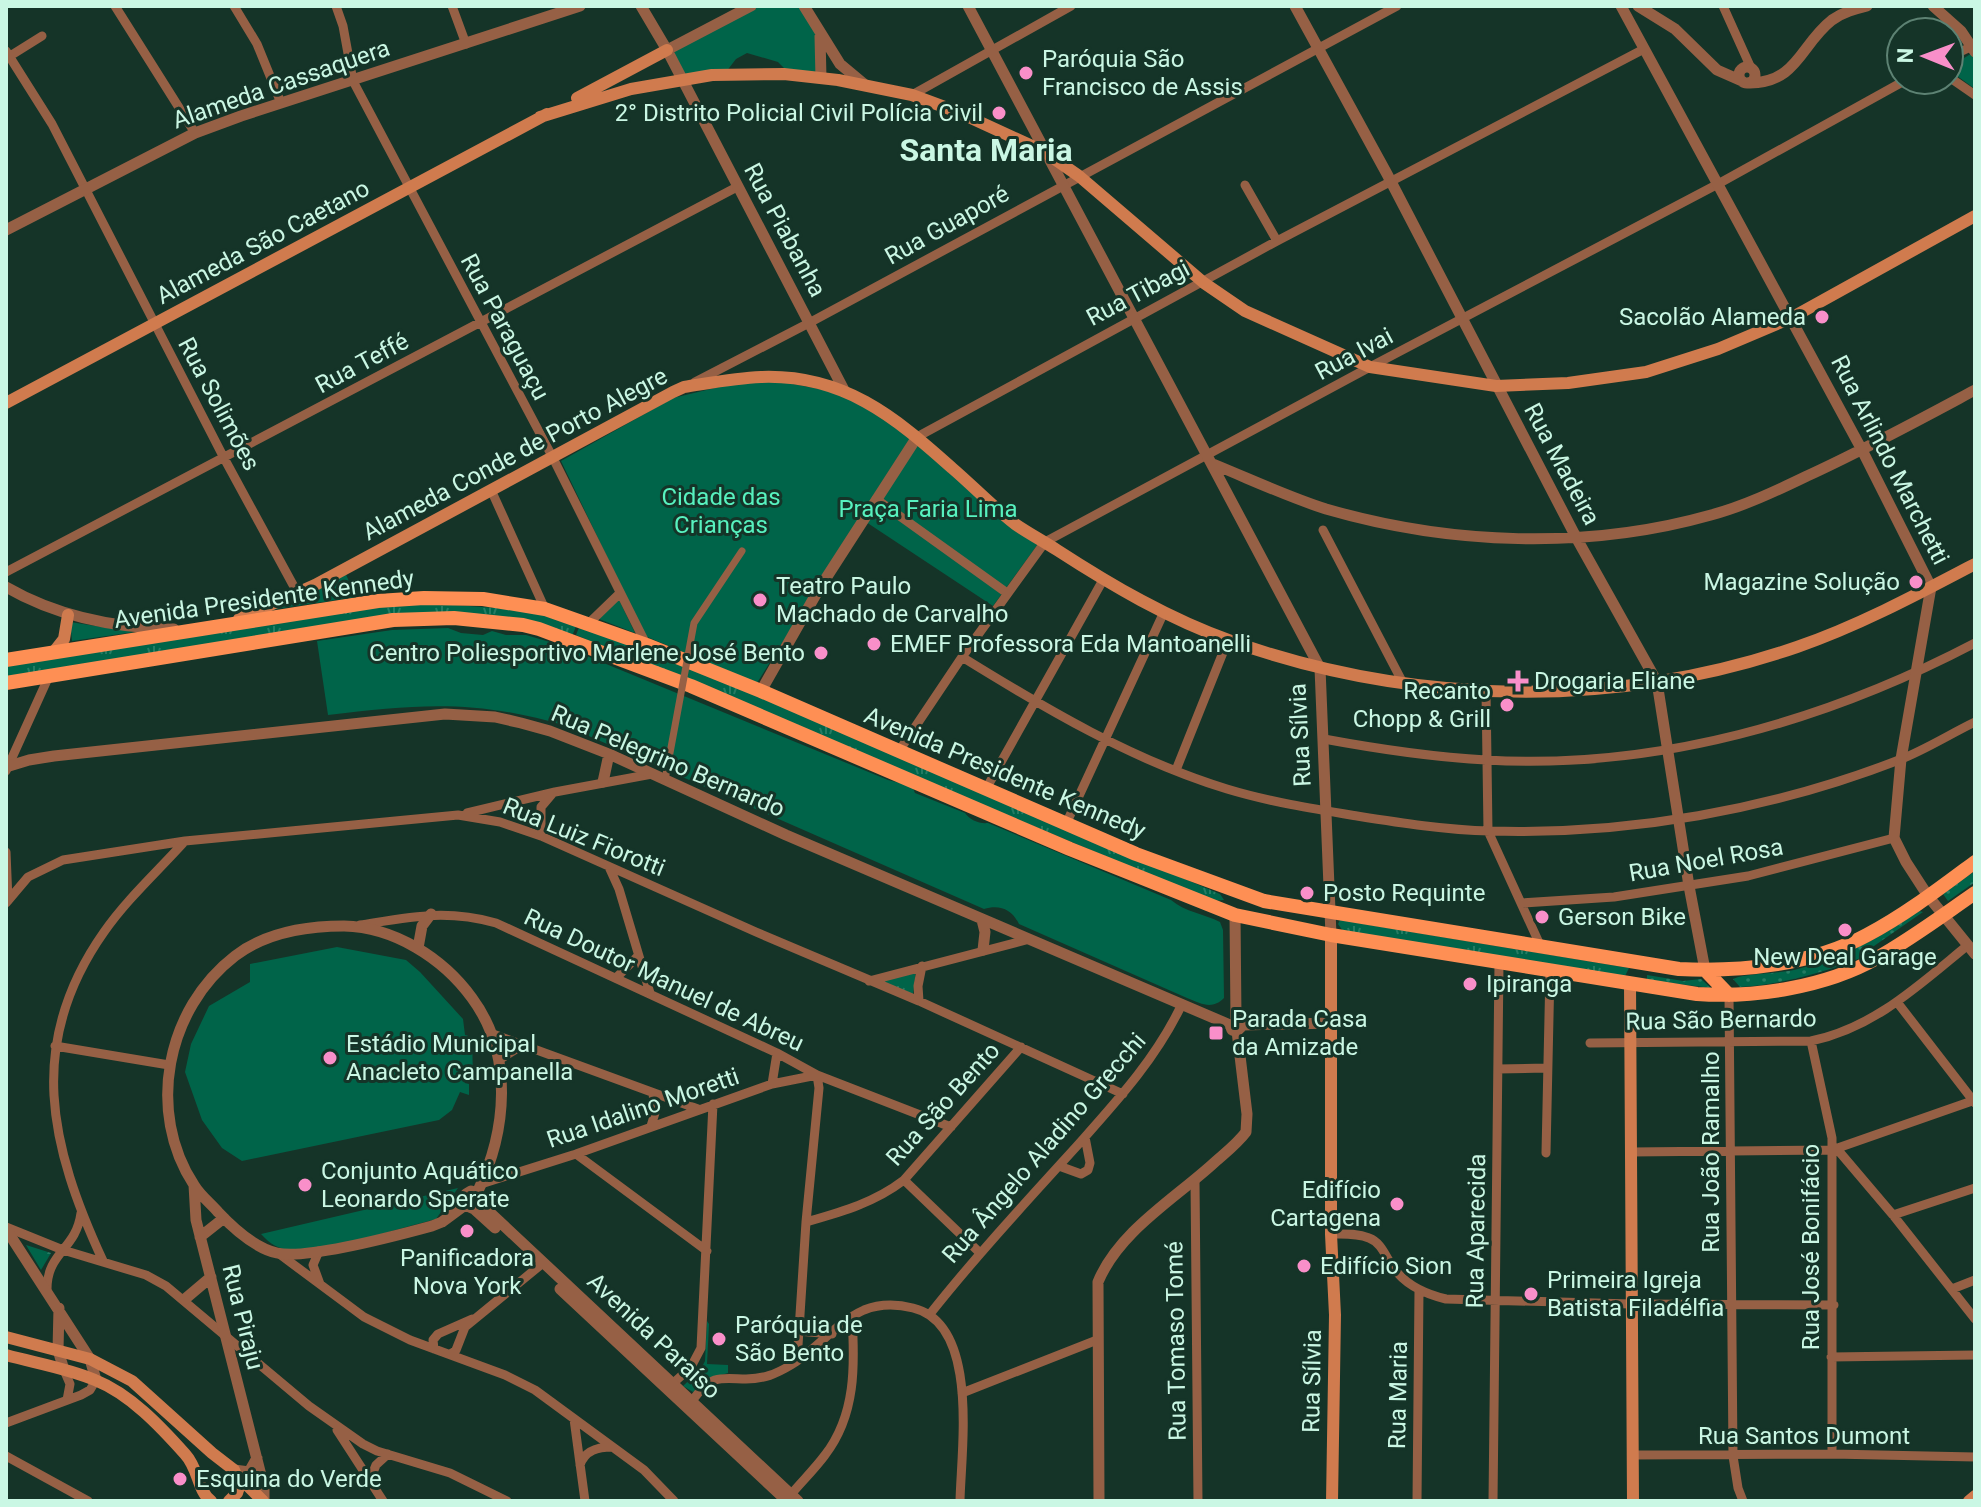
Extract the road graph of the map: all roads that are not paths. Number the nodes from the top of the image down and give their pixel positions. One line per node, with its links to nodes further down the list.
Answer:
1 (115, 6): 37 (street)
2 (234, 6): 35 (street)
3 (336, 6): 31 (street, Rua Paraguaçu)
4 (452, 6): 21 (street)
5 (580, 6): 21 (street, Alameda Cassaquera)
6 (641, 6): 25 (street, Rua Piabanha)
7 (751, 6): 25 (street)
8 (804, 6): 19 (street)
9 (968, 6): 23 (street, Rua Sílvia)
10 (1071, 6): 23 (street)
11 (1295, 6): 26 (street, Rua Madeira)
12 (1397, 6): 26 (street, Rua Guaporé)
13 (1621, 6): 24 (street, Rua Arlindo Marchetti)
14 (1638, 6): 28 (street)
15 (1723, 6): 28 (street)
16 (1868, 6): 18 (street)
17 (1933, 6): 22 (street)
18 (1853, 8): 28 (street)
19 (820, 35): 30 (street); 32 (street)
20 (42, 36): 27 (street)
21 (466, 44): 31 (street, Alameda Cassaquera)
22 (1974, 48)
23 (991, 49): 34 (street); 38 (street, Rua Sílvia)
24 (1644, 49): 40 (street, Rua Tibagi); 41 (street, Rua Arlindo Marchetti)
25 (667, 50): 29 (street, Rua Piabanha); 36 (main road, Alameda São Caetano)
26 (1319, 50): 39 (street, Rua Guaporé); 40 (street, Rua Madeira)
27 (8, 54): 45 (street, Rua Solimões)
28 (1747, 73)
29 (681, 78): 30 (main road, Alameda São Caetano); 36 (main road, Alameda São Caetano); 44 (street, Rua Piabanha)
30 (821, 78): 32 (main road, Alameda São Caetano)
31 (353, 81): 35 (street, Alameda Cassaquera); 46 (street, Rua Paraguaçu)
32 (865, 85): 34 (main road, Alameda São Caetano)
33 (1885, 92): 41 (street, Rua Ivai)
34 (912, 95): 38 (main road, Alameda São Caetano)
35 (281, 103): 37 (street, Alameda Cassaquera)
36 (540, 117): 46 (main road, Alameda São Caetano)
37 (195, 133): 45 (street, Alameda Cassaquera)
38 (1043, 151): 39 (main road, Alameda São Caetano); 42 (street, Rua Sílvia)
39 (1079, 176): 42 (street, Rua Guaporé); 50 (main road, Alameda São Caetano)
40 (1392, 183): 49 (street, Rua Tibagi); 51 (street, Rua Madeira)
41 (1718, 184): 51 (street, Rua Ivai); 52 (street, Rua Arlindo Marchetti)
42 (1061, 185): 53 (street, Rua Sílvia); 55 (street, Rua Guaporé)
43 (1245, 185): 49 (street)
44 (737, 187): 54 (street, Rua Teffé); 55 (street, Rua Piabanha)
45 (86, 188): 48 (street, Alameda Cassaquera); 56 (street, Rua Solimões)
46 (410, 188): 54 (street, Rua Paraguaçu); 56 (main road, Alameda São Caetano)
47 (1975, 216): 52 (main road, Alameda São Caetano)
48 (6, 230)
49 (1277, 241): 50 (street, Rua Tibagi)
50 (1204, 283): 53 (street, Rua Tibagi); 57 (main road, Alameda São Caetano)
51 (1462, 318): 57 (street, Rua Ivai); 58 (street, Rua Madeira)
52 (1791, 318): 58 (main road, Alameda São Caetano); 64 (street, Rua Arlindo Marchetti)
53 (1135, 320): 63 (street, Rua Tibagi); 67 (street, Rua Sílvia)
54 (480, 323): 65 (street, Rua Teffé); 66 (street, Rua Paraguaçu)
55 (809, 323): 59 (street, Rua Guaporé); 60 (street, Rua Piabanha)
56 (155, 325): 62 (main road, Alameda São Caetano); 65 (street, Rua Solimões)
57 (1370, 367): 58 (main road, Alameda São Caetano); 67 (street, Rua Ivai)
58 (1496, 386): 71 (street, Rua Madeira)
59 (684, 387): 60 (main road, Alameda Conde de Porto Alegre); 66 (main road, Alameda Conde de Porto Alegre)
60 (844, 390): 63 (main road, Alameda Conde de Porto Alegre)
61 (1975, 390): 64 (street)
62 (6, 403)
63 (917, 437): 69 (street, Rua Tibagi); 72 (main road, Alameda Conde de Porto Alegre)
64 (1862, 450): 71 (street); 78 (street, Rua Arlindo Marchetti)
65 (224, 458): 75 (street, Rua Teffé); 80 (street, Rua Solimões)
66 (553, 458): 68 (main road, Alameda Conde de Porto Alegre); 81 (street, Rua Paraguaçu)
67 (1211, 460): 71 (street); 72 (street, Rua Ivai); 96 (street, Rua Sílvia)
68 (492, 492): 80 (main road, Alameda Conde de Porto Alegre); 82 (street)
69 (876, 499): 79 (street); 102 (street, Rua Tibagi)
70 (1323, 530): 101 (street)
71 (1577, 539): 99 (street, Rua Madeira)
72 (1045, 542): 76 (main road, Alameda Conde de Porto Alegre); 79 (street, Rua Ivai)
73 (742, 551): 116 (street, bridge)
74 (1975, 564): 78 (main road, Alameda Conde de Porto Alegre)
75 (6, 572)
76 (1103, 580): 83 (main road, Alameda Conde de Porto Alegre); 104 (street)
77 (6, 587): 84 (street)
78 (1931, 587): 97 (street, Rua Arlindo Marchetti); 99 (main road, Alameda Conde de Porto Alegre)
79 (1007, 593): 93 (street, Rua Ivai)
80 (298, 594): 85 (main road, Alameda Conde de Porto Alegre)
81 (619, 594): 86 (street); 91 (street, Rua Paraguaçu)
82 (545, 609): 85 (main road, Avenida Presidente Kennedy); 86 (main road, Avenida Presidente Kennedy)
83 (1164, 612): 88 (main road, Alameda Conde de Porto Alegre); 106 (street)
84 (68, 615): 87 (street); 92 (main road)
85 (229, 624): 87 (main road, Avenida Presidente Kennedy)
86 (588, 624): 89 (main road); 91 (main road, Avenida Presidente Kennedy)
87 (192, 629): 92 (main road, Avenida Presidente Kennedy)
88 (1228, 640): 96 (main road, Alameda Conde de Porto Alegre); 114 (street)
89 (579, 643): 95 (main road, Avenida Presidente Kennedy); 98 (main road, Avenida Presidente Kennedy)
90 (1975, 643): 97 (street)
91 (647, 645): 95 (main road); 102 (main road, Avenida Presidente Kennedy)
92 (53, 653): 94 (main road, Avenida Presidente Kennedy)
93 (962, 657): 104 (street); 109 (street, Rua Ivai)
94 (6, 660)
95 (630, 663): 141 (main road, Avenida Presidente Kennedy)
96 (1320, 668): 101 (main road, Alameda Conde de Porto Alegre); 107 (street, Rua Sílvia)
97 (1916, 673): 108 (street); 111 (street, Rua Arlindo Marchetti)
98 (49, 676): 100 (main road, Avenida Presidente Kennedy); 113 (street)
99 (1657, 682): 103 (main road, Alameda Conde de Porto Alegre); 108 (street, Rua Madeira)
100 (6, 683)
101 (1403, 683): 103 (main road, Alameda Conde de Porto Alegre)
102 (761, 691): 109 (main road, Avenida Presidente Kennedy)
103 (1486, 691): 112 (street)
104 (1035, 702): 106 (street); 118 (street)
105 (1975, 722): 111 (street)
106 (1106, 739): 114 (street); 123 (street)
107 (1324, 739): 112 (street); 120 (street, Rua Sílvia)
108 (1666, 750): 112 (street); 122 (street, Rua Madeira)
109 (899, 751): 118 (main road, Avenida Presidente Kennedy)
110 (609, 754): 113 (street, Rua Pelegrino Bernardo); 115 (street, Rua Pelegrino Bernardo); 117 (street)
111 (1901, 759): 122 (street); 126 (street, Rua Arlindo Marchetti)
112 (1488, 760): 124 (street)
113 (6, 769)
114 (1176, 770): 120 (street)
115 (652, 774): 116 (street, Rua Pelegrino Bernardo); 117 (street)
116 (665, 780): 143 (street, Rua Pelegrino Bernardo)
117 (603, 782): 119 (street)
118 (986, 789): 123 (main road, Avenida Presidente Kennedy)
119 (555, 792): 121 (street); 125 (street)
120 (1326, 811): 124 (street); 139 (street, Rua Sílvia)
121 (458, 815): 125 (street, Rua Luiz Fiorotti); 127 (street, Rua Luiz Fiorotti)
122 (1678, 819): 124 (street); 132 (street, Rua Madeira)
123 (1066, 824): 131 (main road, Avenida Presidente Kennedy)
124 (1488, 831): 137 (street)
125 (541, 836): 130 (street, Rua Luiz Fiorotti)
126 (1894, 838): 132 (street, Rua Noel Rosa); 134 (street)
127 (185, 841): 136 (street, Rua Luiz Fiorotti); 172 (street)
128 (6, 852): 136 (street)
129 (1975, 862): 134 (main road, Avenida Presidente Kennedy)
130 (609, 867): 151 (street); 158 (street, Rua Luiz Fiorotti)
131 (1209, 882): 135 (main road, Avenida Presidente Kennedy); 141 (main road)
132 (1689, 886): 137 (street, Rua Noel Rosa); 155 (street, Rua Madeira)
133 (1975, 893): 142 (main road, Avenida Presidente Kennedy)
134 (1928, 896): 142 (street); 155 (main road, Avenida Presidente Kennedy)
135 (1264, 901): 138 (main road, Avenida Presidente Kennedy); 141 (main road)
136 (7, 902)
137 (1522, 903): 147 (street)
138 (1312, 910): 139 (main road, Avenida Presidente Kennedy); 145 (main road)
139 (1331, 912): 145 (street, Rua Sílvia); 147 (main road, Avenida Presidente Kennedy)
140 (431, 914): 144 (street, Rua Doutor Manuel de Abreu); 148 (street); 157 (street, Rua Doutor Manuel de Abreu)
141 (1235, 915): 145 (main road, Avenida Presidente Kennedy); 166 (street)
142 (1943, 915): 150 (street); 161 (main road, Avenida Presidente Kennedy)
143 (982, 920): 146 (street, Rua Pelegrino Bernardo); 149 (street)
144 (352, 926): 148 (street); 177 (street)
145 (1331, 935): 152 (main road, Avenida Presidente Kennedy); 165 (main road, Rua Sílvia)
146 (1026, 940): 149 (street); 164 (street, Rua Pelegrino Bernardo)
147 (1541, 947): 153 (main road, Avenida Presidente Kennedy)
148 (418, 948): 167 (street)
149 (983, 950): 154 (street)
150 (1972, 950): 163 (street, Rua São Bernardo)
151 (637, 957): 157 (street); 160 (street)
152 (1499, 963): 156 (main road, Avenida Presidente Kennedy); 179 (street, Rua Aparecida)
153 (1650, 965): 155 (main road, Avenida Presidente Kennedy); 159 (main road)
154 (922, 966): 158 (street); 162 (street)
155 (1705, 970): 161 (main road)
156 (1550, 971): 159 (main road, Avenida Presidente Kennedy); 178 (street)
157 (616, 978): 160 (street, Rua Doutor Manuel de Abreu)
158 (869, 981): 162 (street, Rua Luiz Fiorotti)
159 (1630, 983): 161 (main road, Avenida Presidente Kennedy); 169 (main road)
160 (650, 993): 175 (street, Rua Doutor Manuel de Abreu)
161 (1729, 995): 171 (street, Rua João Ramalho)
162 (919, 1001): 174 (street, Rua Luiz Fiorotti)
163 (1897, 1002): 168 (street, Rua São Bernardo); 184 (street)
164 (1182, 1004): 166 (street, Rua Pelegrino Bernardo); 183 (street, Rua Ângelo Aladino Grecchi)
165 (1332, 1023): 166 (street, Rua Pelegrino Bernardo); 206 (main road, Rua Sílvia)
166 (1237, 1025): 197 (street)
167 (493, 1034): 173 (street); 176 (street)
168 (1811, 1041): 171 (street, Rua São Bernardo); 190 (street, Rua José Bonifácio)
169 (1632, 1042): 170 (street, Rua São Bernardo); 171 (street, Rua São Bernardo); 191 (main road)
170 (1590, 1043)
171 (1731, 1043): 192 (street, Rua João Ramalho)
172 (55, 1046): 177 (street); 201 (street)
173 (521, 1046): 176 (street); 182 (street)
174 (1021, 1047): 183 (street, Rua Luiz Fiorotti); 188 (street, Rua São Bento)
175 (777, 1053): 180 (street, Rua Doutor Manuel de Abreu); 181 (street, Rua Idalino Moretti)
176 (499, 1060): 200 (street)
177 (169, 1065): 198 (street)
178 (1546, 1068): 179 (street); 193 (street)
179 (1498, 1069): 222 (street, Rua Aparecida)
180 (817, 1075): 181 (street, Rua Idalino Moretti); 188 (street, Rua Doutor Manuel de Abreu); 204 (street)
181 (772, 1084): 185 (street, Rua Idalino Moretti)
182 (653, 1093): 186 (street); 187 (street)
183 (1123, 1094): 189 (street, Rua Ângelo Aladino Grecchi)
184 (1974, 1101): 190 (street)
185 (713, 1104): 186 (street, Rua Idalino Moretti); 210 (street)
186 (698, 1109): 187 (street, Rua Idalino Moretti)
187 (651, 1126): 194 (street, Rua Idalino Moretti)
188 (951, 1127): 196 (street, Rua São Bento)
189 (1085, 1137): 195 (street, Rua Ângelo Aladino Grecchi); 195 (street)
190 (1834, 1149): 192 (street); 202 (street); 225 (street, Rua José Bonifácio)
191 (1631, 1152): 192 (street); 223 (main road)
192 (1731, 1152): 224 (street, Rua João Ramalho)
193 (1546, 1153)
194 (576, 1154): 200 (street, Rua Idalino Moretti); 210 (street)
195 (1059, 1166): 211 (street, Rua Ângelo Aladino Grecchi)
196 (904, 1180): 204 (street, Rua São Bento); 211 (street)
197 (1195, 1181): 235 (street); 278 (street, Rua Tomaso Tomé)
198 (194, 1185): 203 (street); 207 (street, Rua Piraju)
199 (1975, 1188): 202 (street)
200 (475, 1199): 209 (street); 214 (street, Avenida Paraíso)
201 (81, 1213): 208 (street); 213 (street)
202 (1893, 1215): 219 (street)
203 (224, 1218): 207 (street); 212 (street)
204 (806, 1222): 231 (street)
205 (6, 1228): 208 (street); 218 (street)
206 (1331, 1234): 220 (street); 279 (main road, Rua Sílvia)
207 (200, 1237): 215 (street, Rua Piraju)
208 (63, 1250): 213 (street); 218 (street)
209 (319, 1251): 212 (street); 217 (street)
210 (707, 1251): 246 (street)
211 (979, 1252): 227 (street, Rua Ângelo Aladino Grecchi)
212 (278, 1253): 217 (street)
213 (103, 1261): 221 (street)
214 (540, 1266): 229 (street); 246 (street, Avenida Paraíso)
215 (211, 1277): 221 (street); 233 (street, Rua Piraju)
216 (1975, 1280): 219 (street)
217 (321, 1286): 236 (street)
218 (47, 1289): 226 (street)
219 (1952, 1289): 230 (street)
220 (1419, 1290): 222 (street); 280 (street, Rua Maria)
221 (185, 1299): 233 (street)
222 (1495, 1301): 223 (street); 281 (street, Rua Aparecida)
223 (1631, 1304): 224 (street); 256 (main road)
224 (1730, 1305): 225 (street); 258 (street, Rua João Ramalho)
225 (1834, 1305): 241 (street, Rua José Bonifácio)
226 (59, 1308): 237 (street); 242 (street)
227 (930, 1314): 228 (street); 247 (street)
228 (852, 1317): 232 (street); 266 (street)
229 (475, 1318): 236 (street); 238 (street)
230 (1975, 1319)
231 (798, 1331): 232 (street); 243 (street)
232 (832, 1334): 243 (street)
233 (225, 1335): 252 (street); 260 (street, Rua Piraju)
234 (6, 1337): 237 (main road)
235 (1097, 1340): 247 (street); 277 (street)
236 (434, 1349): 238 (street)
237 (58, 1350): 242 (main road); 244 (street)
238 (451, 1354): 250 (street)
239 (6, 1355): 244 (main road)
240 (1975, 1355): 241 (street)
241 (1831, 1357): 255 (street, Rua José Bonifácio)
242 (90, 1359): 245 (street); 262 (main road)
243 (797, 1361): 249 (street)
244 (64, 1370): 245 (main road); 248 (street)
245 (96, 1380): 248 (street); 264 (main road)
246 (670, 1386): 249 (street, Avenida Paraíso)
247 (962, 1393): 276 (street)
248 (67, 1400): 251 (street)
249 (689, 1404): 266 (street, Avenida Paraíso)
250 (574, 1419): 253 (street); 261 (street)
251 (6, 1423)
252 (334, 1425): 254 (street); 263 (street)
253 (612, 1447): 261 (street); 275 (street)
254 (388, 1454): 263 (street); 273 (street)
255 (1832, 1454): 258 (street, Rua Santos Dumont); 259 (street, Rua Santos Dumont)
256 (1632, 1455): 258 (street, Rua Santos Dumont); 282 (main road)
257 (6, 1456): 267 (street)
258 (1733, 1456): 283 (street, Rua João Ramalho)
259 (1975, 1457)
260 (257, 1458): 262 (street); 271 (street, Rua Piraju)
261 (579, 1467): 274 (street)
262 (233, 1471): 264 (main road); 270 (main road); 271 (main road)
263 (370, 1480): 272 (street)
264 (201, 1485): 268 (street); 269 (main road)
265 (1975, 1496): 284 (main road)
266 (791, 1499)
267 (88, 1501)
268 (201, 1501)
269 (211, 1501)
270 (229, 1501)
271 (264, 1501)
272 (383, 1501)
273 (507, 1501)
274 (585, 1501)
275 (674, 1501)
276 (960, 1501)
277 (1099, 1501)
278 (1198, 1501)
279 (1332, 1501)
280 (1417, 1501)
281 (1493, 1501)
282 (1633, 1501)
283 (1743, 1501)
284 (1969, 1501)

